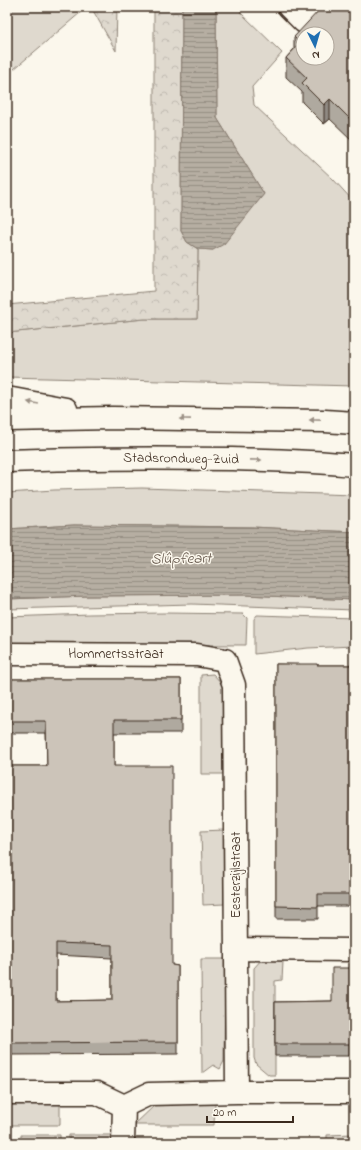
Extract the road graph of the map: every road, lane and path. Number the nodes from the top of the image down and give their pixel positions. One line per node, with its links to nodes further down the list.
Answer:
1 (289, 7): 2 (main road)
2 (322, 7)
3 (7, 398): 4 (main road, one-way to 3)
4 (112, 418): 5 (main road); 6 (main road, one-way to 4)
5 (7, 420)
6 (354, 423)
7 (77, 458): 8 (main road, Stadsrondweg-Zuid); 9 (main road, Stadsrondweg-Zuid, one-way to 9); 10 (main road)
8 (7, 461)
9 (354, 465)
10 (7, 469)
11 (7, 654): 12 (main road, Hommertsstraat)
12 (225, 660): 13 (main road, Eesterzijlstraat)
13 (236, 949): 14 (main road); 15 (main road, Eesterzijlstraat)
14 (354, 950)
15 (236, 1092): 16 (main road); 18 (main road)
16 (354, 1092)
17 (7, 1093): 18 (main road)
18 (124, 1106): 19 (main road)
19 (123, 1143)

